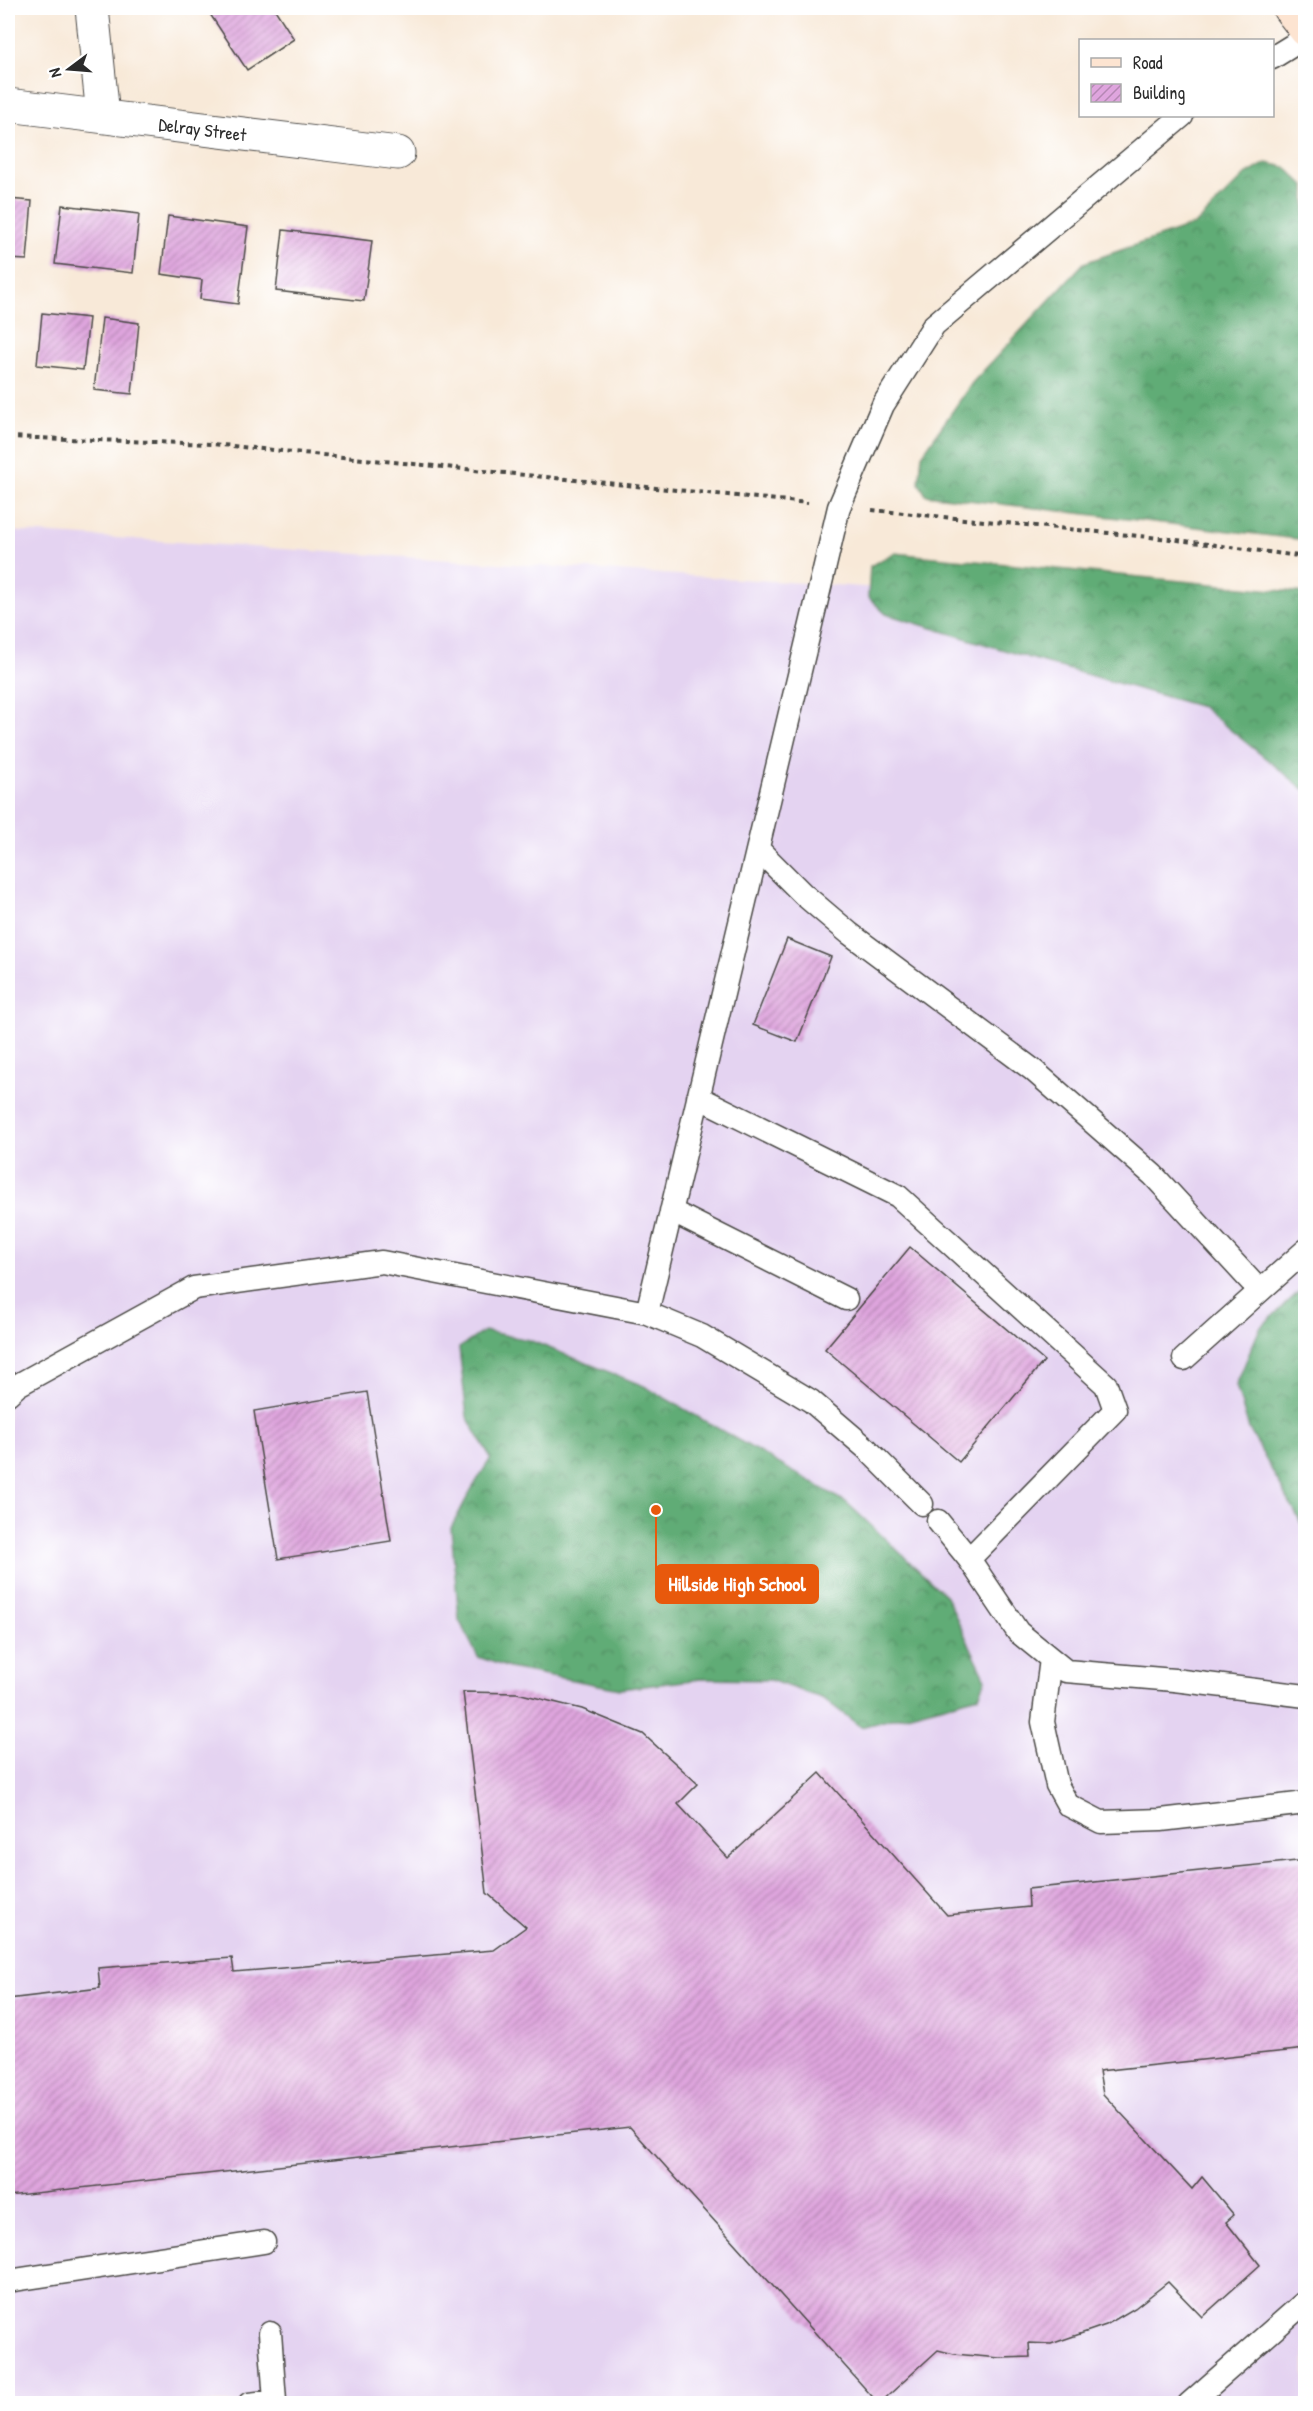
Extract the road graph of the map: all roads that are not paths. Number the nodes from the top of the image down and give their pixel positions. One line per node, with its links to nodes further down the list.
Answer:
1 (92, 8): 7 (street)
2 (1289, 8): 3 (main road)
3 (1305, 30)
4 (1305, 37): 5 (lane)
5 (1274, 57)
6 (8, 105): 7 (street, Delray Street)
7 (103, 116): 9 (street, Delray Street)
8 (1181, 117): 10 (lane)
9 (398, 153)
10 (758, 849): 11 (lane); 14 (lane)
11 (698, 1097): 12 (lane); 21 (lane)
12 (671, 1211): 15 (lane); 16 (lane)
13 (1305, 1250): 14 (lane)
14 (1260, 1291): 17 (lane)
15 (846, 1299)
16 (647, 1313): 18 (lane); 19 (lane)
17 (1184, 1359)
18 (8, 1394)
19 (922, 1504)
20 (938, 1521): 21 (lane)
21 (969, 1559): 22 (lane)
22 (1052, 1659): 23 (lane); 24 (lane)
23 (1305, 1696)
24 (1305, 1803)
25 (264, 2242): 26 (lane)
26 (8, 2281)
27 (1305, 2301): 30 (lane)
28 (270, 2333): 29 (lane)
29 (249, 2403)
30 (1189, 2403)

